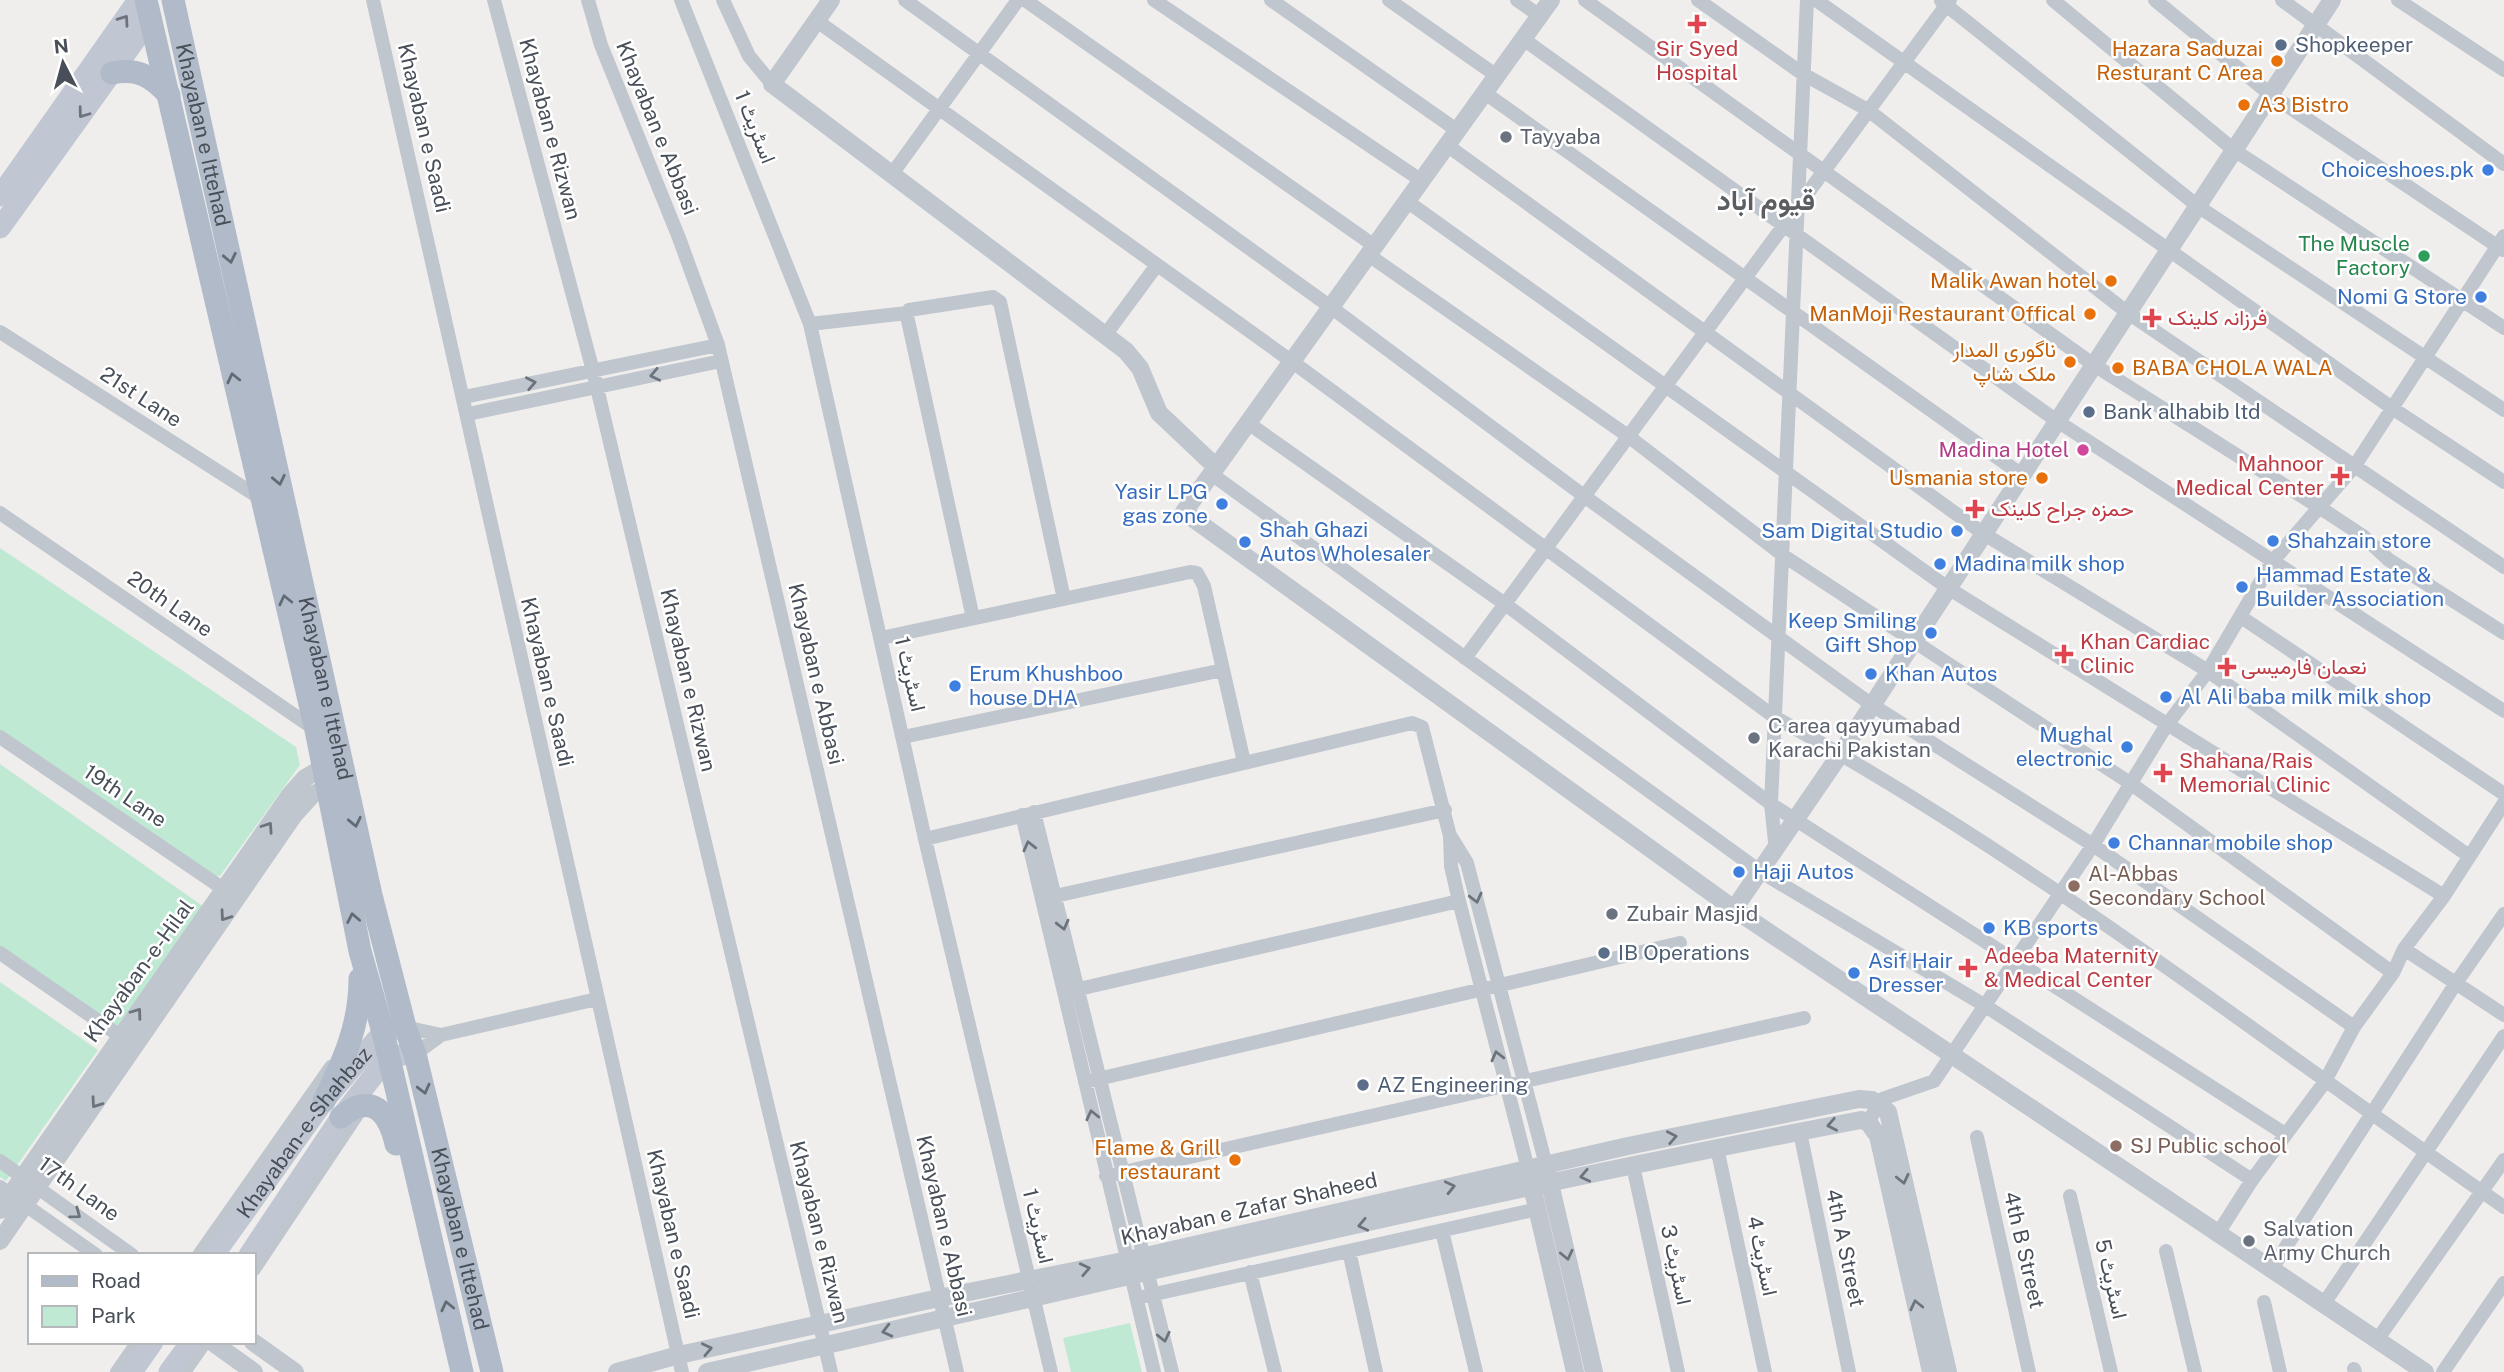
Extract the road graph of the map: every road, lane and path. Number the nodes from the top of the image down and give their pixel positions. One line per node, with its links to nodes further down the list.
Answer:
1 (173, 0): 161 (main road, Khayaban e Ittehad, one-way to 161)
2 (373, 0): 82 (street, Khayaban e Saadi)
3 (494, 0): 78 (street, Khayaban e Rizwan)
4 (588, 0): 73 (street, Khayaban e Abbasi)
5 (681, 0): 68 (street, اسٹریٹ 1)
6 (723, 0): 37 (street)
7 (831, 0): 28 (street)
8 (905, 0): 31 (street)
9 (1018, 0): 31 (street)
10 (1025, 0): 59 (street)
11 (1154, 0): 50 (street)
12 (1270, 0): 43 (street)
13 (1389, 0): 36 (street)
14 (1517, 0): 27 (street)
15 (1551, 0): 27 (street)
16 (1585, 0): 46 (street)
17 (1698, 0): 35 (street)
18 (1807, 0): 35 (street)
19 (1816, 0): 32 (street)
20 (2053, 0): 45 (street)
21 (2155, 0): 40 (street)
22 (2283, 0): 29 (street)
23 (2332, 0): 29 (street)
24 (2398, 0): 33 (street)
25 (1945, 1): 32 (street); 54 (street)
26 (145, 6): 34 (main road); 39 (main road, Khayaban e Ittehad); 51 (main road, one-way to 26)
27 (1540, 16): 30 (street)
28 (817, 20): 37 (street); 41 (street)
29 (2315, 24): 40 (street); 47 (street)
30 (1524, 39): 36 (street); 55 (street)
31 (979, 53): 41 (street); 64 (street)
32 (1903, 62): 42 (street); 60 (street)
33 (2504, 70)
34 (112, 73): 39 (main road); 56 (main road, one-way to 56)
35 (1803, 74): 42 (street); 46 (street)
36 (1497, 76): 38 (street)
37 (772, 84): 49 (street)
38 (1485, 93): 43 (street); 62 (street)
39 (169, 95): 95 (main road, Khayaban e Ittehad, one-way to 39)
40 (2271, 95): 45 (street); 58 (street)
41 (939, 108): 49 (street); 61 (street)
42 (1868, 110): 48 (street); 67 (street)
43 (1458, 131): 44 (street)
44 (1448, 146): 50 (street); 71 (street)
45 (2234, 150): 54 (street); 63 (street)
46 (1800, 155): 48 (street); 53 (street)
47 (2504, 164)
48 (1822, 171): 53 (street); 77 (street)
49 (892, 174): 72 (street)
50 (1422, 181): 52 (street)
51 (0, 196)
52 (1408, 202): 59 (street); 79 (street)
53 (1798, 205): 55 (street); 57 (street)
54 (2199, 207): 60 (street); 74 (street)
55 (1783, 224): 57 (street); 62 (street)
56 (0, 228)
57 (1797, 234): 65 (street); 86 (street)
58 (2502, 244): 63 (street)
59 (1373, 251): 64 (street); 88 (street)
60 (2170, 251): 67 (street); 83 (street)
61 (1157, 265): 72 (street); 76 (street)
62 (1743, 277): 65 (street); 71 (street)
63 (2462, 300): 69 (street); 74 (street)
64 (1332, 308): 76 (street); 94 (street)
65 (1793, 312): 81 (street); 92 (street)
66 (907, 313): 68 (street); 104 (street); 107 (street)
67 (2128, 313): 77 (street); 89 (street)
68 (810, 324): 110 (street, اسٹریٹ 1)
69 (2504, 328)
70 (0, 332): 95 (street, 21st Lane)
71 (1704, 333): 79 (street); 81 (street)
72 (1106, 334): 90 (street)
73 (718, 345): 75 (street, Khayaban e Abbasi); 78 (street)
74 (2424, 359): 83 (street); 84 (street)
75 (721, 361): 80 (street, one-way to 80); 219 (street, Khayaban e Abbasi)
76 (1294, 363): 87 (street); 99 (street)
77 (2094, 365): 86 (street); 96 (street)
78 (593, 371): 80 (street, Khayaban e Rizwan); 82 (street, one-way to 78)
79 (1665, 386): 88 (street); 91 (street)
80 (597, 387): 85 (street); 224 (street, Khayaban e Rizwan)
81 (1790, 395): 91 (street); 98 (street)
82 (464, 397): 85 (street, Khayaban e Saadi)
83 (2392, 408): 89 (street); 93 (street)
84 (2504, 410)
85 (468, 414): 156 (street, Khayaban e Saadi)
86 (2057, 421): 92 (street); 101 (street)
87 (1248, 423): 90 (street); 105 (street)
88 (1628, 436): 94 (street); 100 (street)
89 (2354, 467): 96 (street); 102 (street)
90 (1212, 470): 112 (street); 144 (street)
91 (1786, 472): 100 (street); 103 (street)
92 (2022, 475): 98 (street)
93 (2504, 482)
94 (1584, 496): 99 (street); 109 (street)
95 (260, 498): 119 (main road, Khayaban e Ittehad, one-way to 95)
96 (2319, 506): 101 (street); 108 (street)
97 (0, 513): 119 (street, 20th Lane)
98 (1984, 534): 103 (street); 114 (street)
99 (1546, 548): 105 (street); 117 (street)
100 (1784, 556): 109 (street); 111 (street)
101 (2273, 562): 106 (street); 116 (street)
102 (2504, 567)
103 (1948, 588): 111 (street); 118 (street)
104 (1064, 599): 107 (street); 113 (street)
105 (1505, 604): 112 (street); 128 (street)
106 (2241, 617): 114 (street); 126 (street)
107 (973, 618): 110 (street)
108 (2504, 633)
109 (1780, 635): 115 (street); 117 (street)
110 (881, 638): 121 (street, اسٹریٹ 1)
111 (1913, 643): 115 (street); 125 (street)
112 (1465, 658): 138 (street)
113 (1223, 670): 121 (street); 123 (street)
114 (2208, 671): 118 (street); 137 (street)
115 (1872, 705): 122 (street); 135 (street)
116 (2504, 711)
117 (1776, 718): 122 (street); 128 (street)
118 (2165, 726): 125 (street); 142 (street)
119 (316, 730): 124 (main road, Khayaban e Ittehad)
120 (0, 737): 139 (street, 19th Lane)
121 (903, 737): 134 (street, اسٹریٹ 1)
122 (1840, 753): 132 (street); 141 (street)
123 (1244, 762): 129 (street); 130 (street)
124 (326, 778): 139 (street, Khayaban-e-Hilal, one-way to 124); 148 (main road, Khayaban e Ittehad, one-way to 124); 195 (street, one-way to 195)
125 (2130, 783): 135 (street); 151 (street)
126 (2504, 794)
127 (2504, 803): 131 (street)
128 (1771, 804): 132 (street); 136 (street)
129 (1445, 810): 133 (street); 140 (street)
130 (1028, 813): 134 (street); 140 (street); 171 (street, one-way to 130)
131 (2500, 820): 137 (street)
132 (1796, 821): 136 (street); 150 (street)
133 (1450, 836): 143 (street); 153 (street, one-way to 153)
134 (925, 839): 217 (street, اسٹریٹ 1)
135 (2093, 845): 141 (street); 160 (street)
136 (1776, 851): 138 (street)
137 (2469, 856): 142 (street)
138 (1761, 872): 144 (street); 157 (street)
139 (225, 890): 164 (street, Khayaban-e-Hilal, one-way to 139)
140 (1055, 895): 154 (street, one-way to 154)
141 (2061, 895): 150 (street); 172 (street)
142 (2444, 896): 147 (street)
143 (1459, 901): 154 (street); 155 (street)
144 (1734, 909): 167 (street)
145 (2504, 914): 152 (street)
146 (1681, 943): 153 (street)
147 (2404, 948): 151 (street); 152 (street)
148 (360, 951): 161 (main road, Khayaban e Ittehad); 162 (main road)
149 (0, 953): 164 (street)
150 (2013, 962): 157 (street); 181 (street)
151 (2393, 973): 160 (street)
152 (2456, 983): 158 (street); 177 (street)
153 (1498, 987): 155 (street); 170 (street)
154 (1079, 989): 169 (street)
155 (1481, 991): 169 (street); 173 (street, one-way to 155)
156 (597, 999): 163 (street); 233 (street, Khayaban e Saadi)
157 (1984, 1005): 167 (street); 193 (street)
158 (2504, 1015)
159 (1804, 1018): 170 (street)
160 (2354, 1027): 172 (street)
161 (394, 1030): 163 (street); 166 (main road, Khayaban e Ittehad); 168 (main road, Khayaban e Ittehad); 174 (main road, Khayaban-e-Shahbaz)
162 (354, 1035): 174 (main road); 209 (street)
163 (441, 1035): 166 (street)
164 (120, 1036): 190 (street, Khayaban-e-Hilal)
165 (2504, 1036): 184 (street)
166 (415, 1054): 168 (main road, Khayaban-e-Shahbaz); 241 (main road, Khayaban e Ittehad, one-way to 241)
167 (1953, 1054): 176 (street); 203 (street)
168 (389, 1056): 178 (main road, Khayaban-e-Shahbaz); 192 (main road, Khayaban e Ittehad)
169 (1100, 1079): 171 (street); 189 (street)
170 (1524, 1081): 173 (street); 188 (street)
171 (1085, 1082): 191 (street, one-way to 171)
172 (2325, 1083): 177 (street); 181 (street)
173 (1504, 1085): 188 (street); 189 (street)
174 (324, 1101): 210 (main road, Khayaban-e-Shahbaz)
175 (363, 1106): 178 (main road); 192 (main road); 212 (street)
176 (1883, 1108): 179 (street); 188 (street, Khayaban e Zafar Shaheed, one-way to 176); 258 (street, one-way to 258)
177 (2371, 1115): 184 (street); 214 (street)
178 (341, 1117): 211 (main road, Khayaban-e-Shahbaz)
179 (1868, 1122): 180 (street, one-way to 180); 257 (street, one-way to 179)
180 (1800, 1132): 183 (street); 256 (street, 4th A Street)
181 (2285, 1134): 193 (street)
182 (1977, 1136): 259 (street, 4th B Street)
183 (1717, 1148): 187 (street); 255 (street, اسٹریٹ 4)
184 (2426, 1153): 196 (street); 222 (street)
185 (2504, 1160): 196 (street)
186 (0, 1161): 190 (street, 17th Lane)
187 (1633, 1166): 194 (street, one-way to 194); 254 (street, اسٹریٹ 3)
188 (1537, 1167): 194 (street); 213 (street, Khayaban e Zafar Shaheed, one-way to 188)
189 (1123, 1172): 191 (street); 213 (street)
190 (23, 1176): 195 (street, 17th Lane); 197 (street, Khayaban-e-Hilal)
191 (1107, 1176): 213 (street)
192 (418, 1180): 240 (main road, Khayaban e Ittehad, one-way to 192)
193 (2252, 1180): 203 (street)
194 (1541, 1185): 200 (street); 213 (street, one-way to 213); 253 (street, one-way to 253)
195 (38, 1186): 197 (street); 208 (street, 17th Lane, one-way to 208)
196 (2482, 1192): 199 (street); 225 (street)
197 (12, 1195): 201 (street, Khayaban-e-Hilal); 204 (street); 207 (street, 17th Lane)
198 (2070, 1196): 260 (street, اسٹریٹ 5)
199 (2504, 1206)
200 (1538, 1209): 202 (street); 252 (street)
201 (0, 1210)
202 (1442, 1231): 205 (street); 251 (street)
203 (2217, 1235): 214 (street)
204 (0, 1241)
205 (1349, 1251): 215 (street); 250 (street)
206 (2166, 1251): 261 (street)
207 (93, 1253)
208 (129, 1253)
209 (200, 1253)
210 (215, 1253)
211 (250, 1253)
212 (256, 1266)
213 (1138, 1266): 217 (street, Khayaban e Zafar Shaheed); 218 (street); 220 (street)
214 (2271, 1270): 222 (street)
215 (1250, 1272): 218 (street); 249 (street)
216 (2504, 1283): 264 (street)
217 (1026, 1290): 219 (street, Khayaban e Zafar Shaheed); 223 (street); 246 (street, اسٹریٹ 1)
218 (1154, 1294): 220 (street); 248 (street, one-way to 248)
219 (945, 1297): 223 (street, Khayaban e Abbasi); 224 (street, Khayaban e Zafar Shaheed)
220 (1137, 1298): 247 (street)
221 (2264, 1302): 262 (street)
222 (2323, 1305): 225 (street)
223 (948, 1316): 232 (street, one-way to 232); 245 (street, Khayaban e Abbasi)
224 (819, 1325): 232 (street, Khayaban e Rizwan); 233 (street, Khayaban e Zafar Shaheed, one-way to 224)
225 (2377, 1339): 263 (street)
226 (137, 1344): 234 (street)
227 (152, 1344): 235 (main road)
228 (190, 1344): 236 (main road)
229 (204, 1344): 237 (street)
230 (215, 1344): 238 (street)
231 (256, 1344): 239 (street)
232 (825, 1345): 243 (street); 244 (street, Khayaban e Rizwan)
233 (680, 1364): 242 (street, Khayaban e Zafar Shaheed)
234 (117, 1372)
235 (132, 1372)
236 (169, 1372)
237 (184, 1372)
238 (254, 1372)
239 (295, 1372)
240 (462, 1372)
241 (492, 1372)
242 (617, 1372)
243 (707, 1372)
244 (831, 1372)
245 (957, 1372)
246 (1051, 1372)
247 (1154, 1372)
248 (1172, 1372)
249 (1275, 1372)
250 (1376, 1372)
251 (1476, 1372)
252 (1575, 1372)
253 (1594, 1372)
254 (1678, 1372)
255 (1765, 1372)
256 (1849, 1372)
257 (1931, 1372)
258 (1948, 1372)
259 (2029, 1372)
260 (2111, 1372)
261 (2195, 1372)
262 (2280, 1372)
263 (2425, 1372)
264 (2443, 1372)

